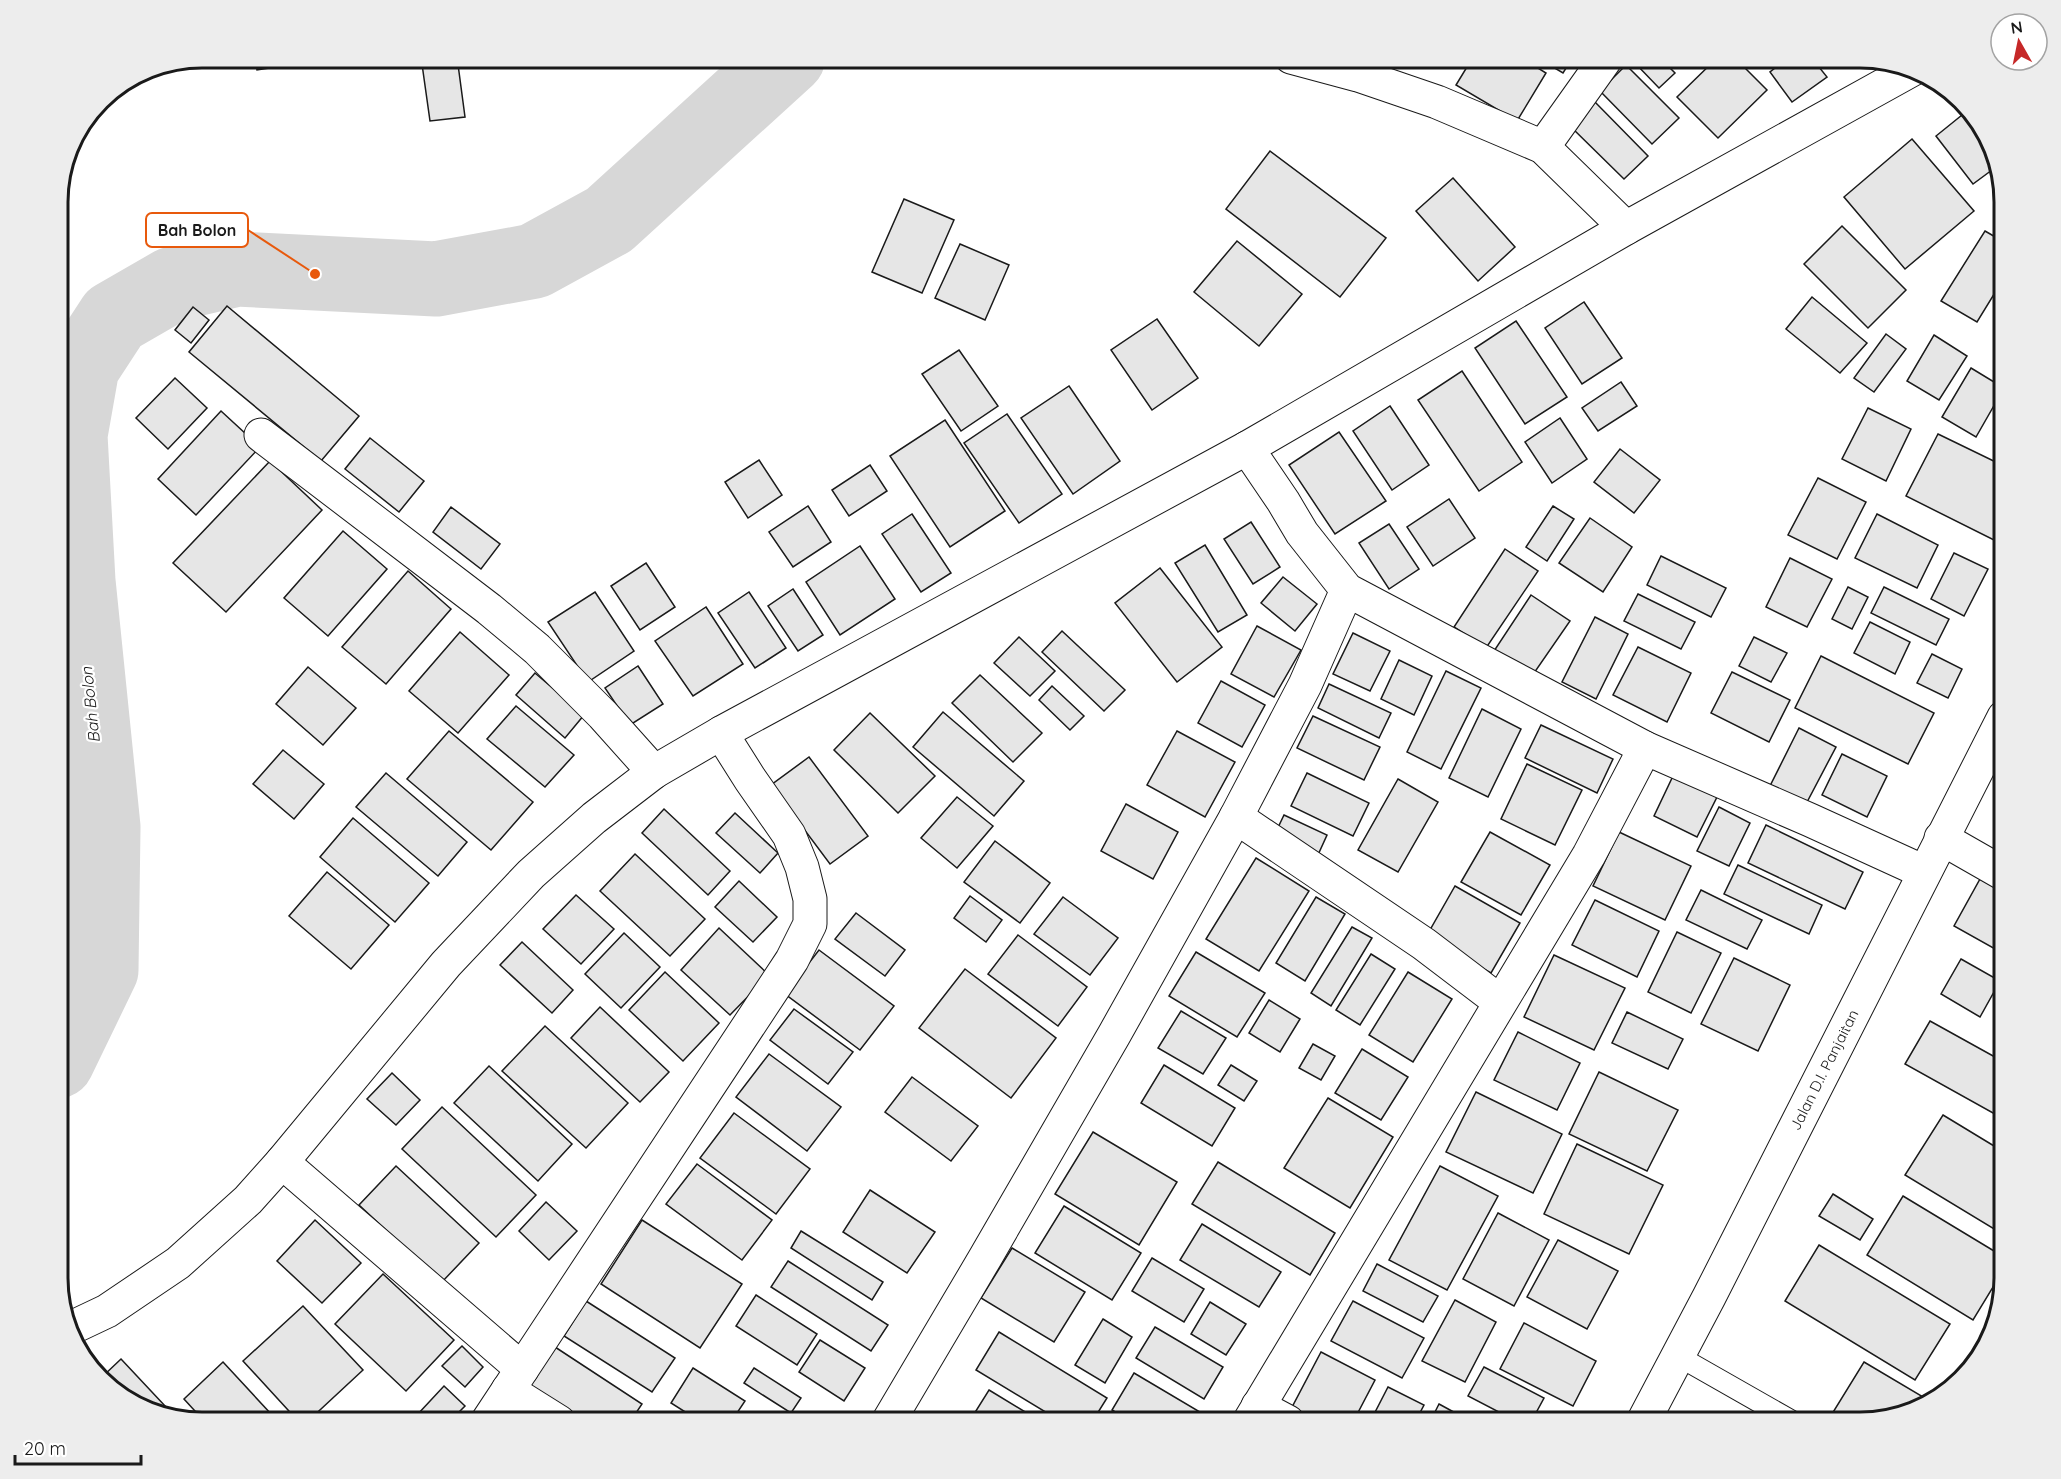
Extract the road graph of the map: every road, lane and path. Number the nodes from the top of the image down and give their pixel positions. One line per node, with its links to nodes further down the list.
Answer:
1 (1364, 68): 4 (street)
2 (1599, 68): 4 (street)
3 (1902, 75): 5 (street)
4 (1544, 147): 5 (street)
5 (1626, 228): 7 (street)
6 (261, 435): 12 (street)
7 (1247, 448): 8 (street); 9 (street)
8 (1347, 590): 11 (street); 13 (street)
9 (721, 733): 12 (street); 21 (street)
10 (1994, 736): 14 (street, Jalan D.I. Panjaitan)
11 (1645, 748): 16 (street); 17 (street)
12 (654, 772): 18 (street)
13 (1236, 817): 17 (street); 24 (street)
14 (1941, 838): 15 (street); 16 (street, Jalan D.I. Panjaitan)
15 (1994, 868)
16 (1924, 872): 20 (street, Jalan D.I. Panjaitan)
17 (1499, 1001): 25 (street)
18 (282, 1162): 19 (street); 21 (street)
19 (77, 1325)
20 (1678, 1356): 26 (street, Jalan D.I. Panjaitan); 27 (lane)
21 (515, 1379): 22 (street); 23 (street)
22 (494, 1412)
23 (549, 1412)
24 (894, 1412)
25 (1254, 1412)
26 (1648, 1412)
27 (1776, 1412)

